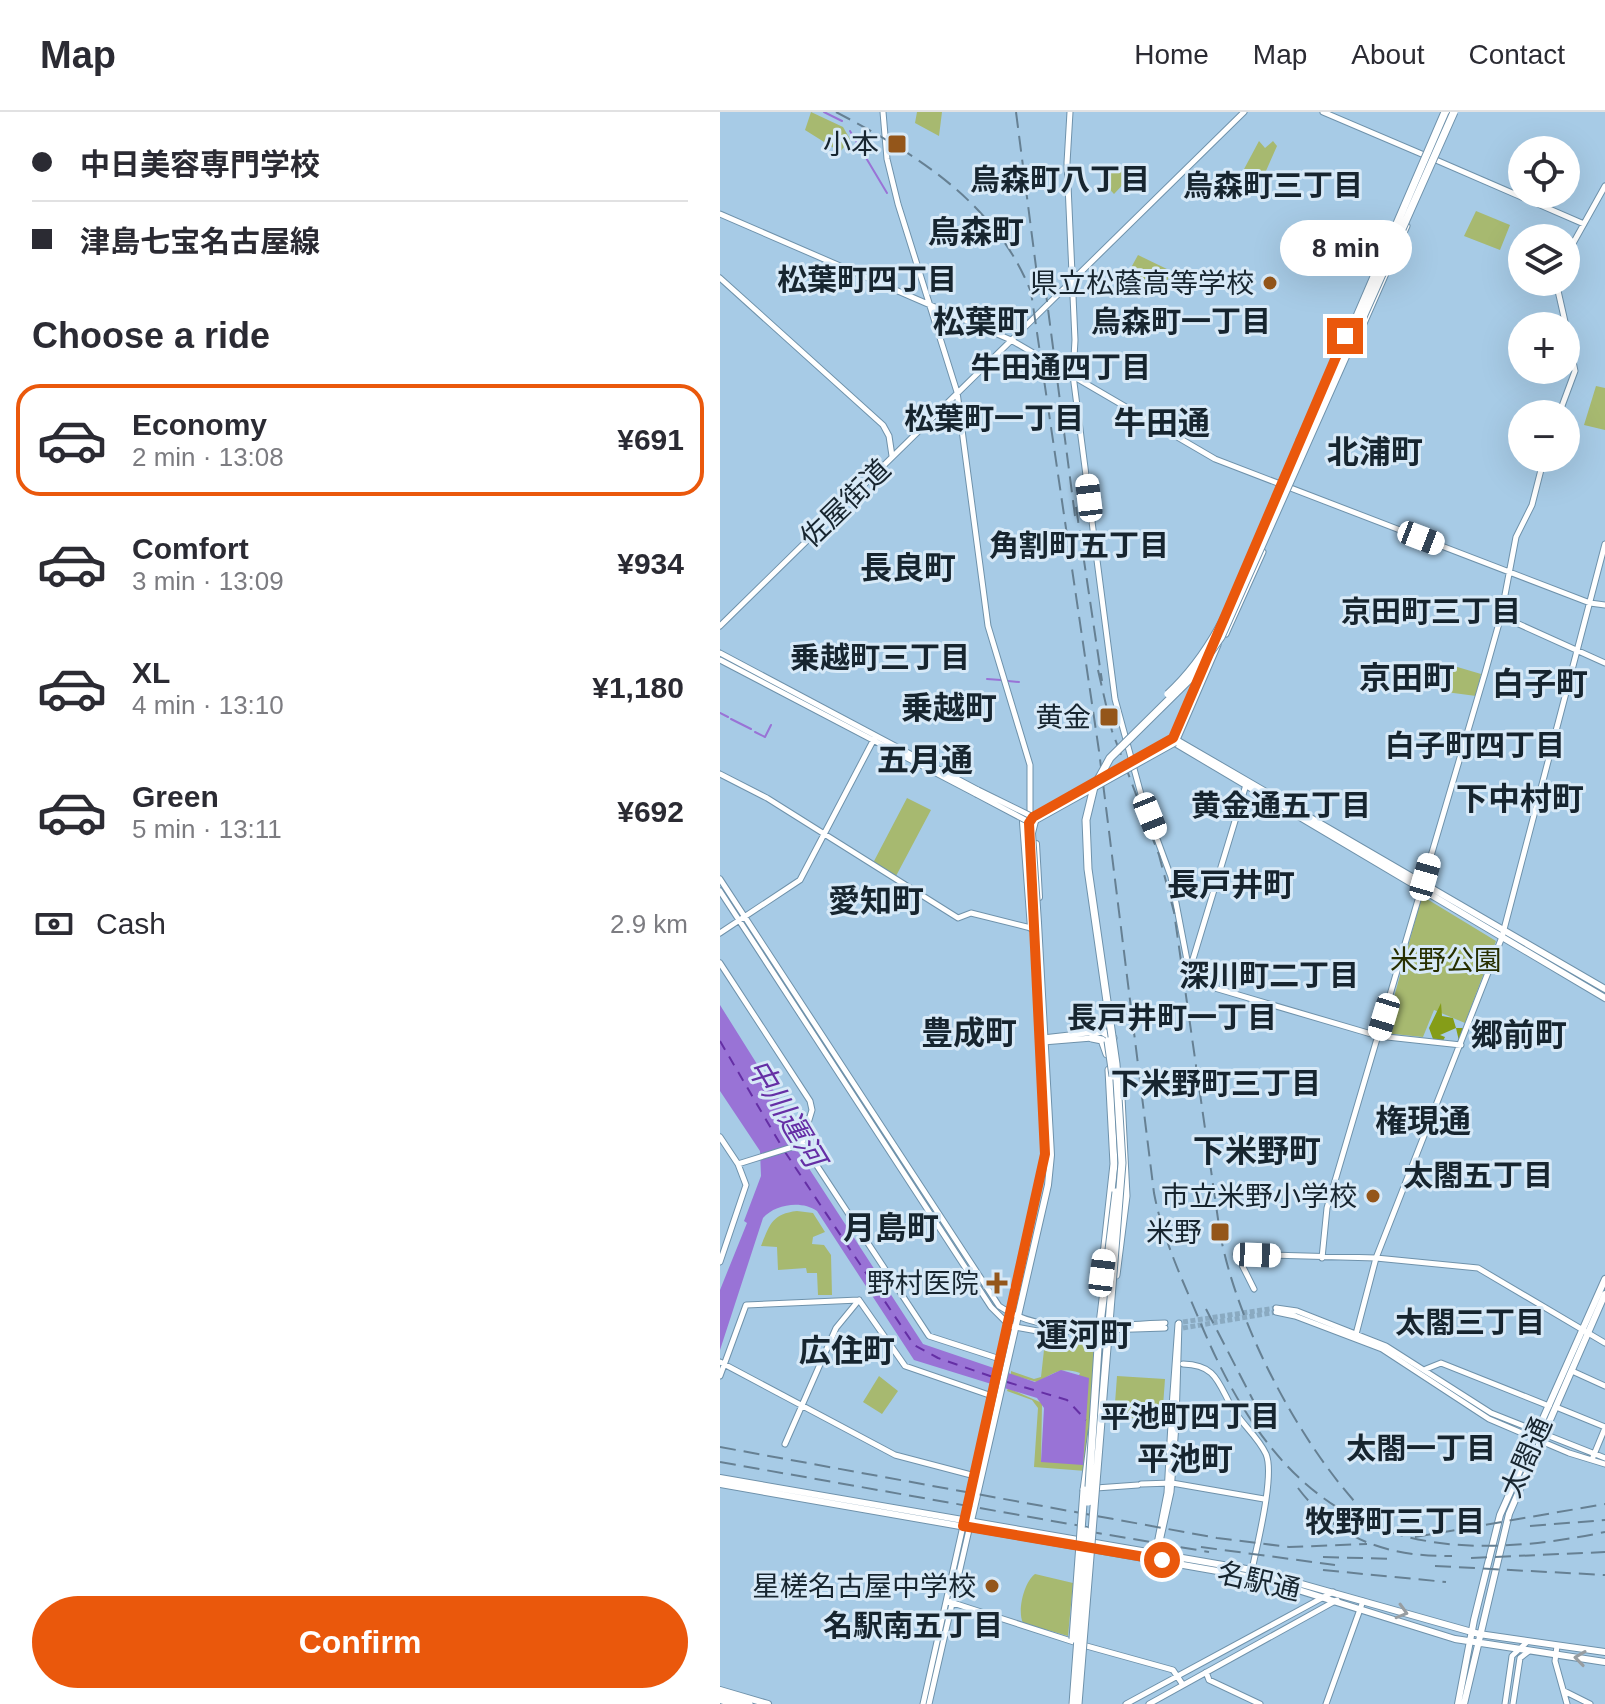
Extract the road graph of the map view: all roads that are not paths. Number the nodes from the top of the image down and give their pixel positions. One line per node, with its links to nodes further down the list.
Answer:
1 (883, 112): 15 (street)
2 (1070, 112): 14 (street)
3 (1244, 112): 14 (street, 佐屋街道)
4 (1323, 112): 6 (street)
5 (1450, 112): 6 (highway, bridge); 7 (street); 12 (highway, bridge); 74 (highway, bridge)
6 (1424, 158): 19 (street); 19 (highway, bridge); 74 (highway, bridge)
7 (1436, 160): 10 (street); 12 (street)
8 (1605, 186): 10 (street)
9 (720, 214): 15 (street)
10 (1584, 224): 11 (street)
11 (1580, 231)
12 (1403, 237): 23 (street)
13 (720, 278): 20 (street)
14 (1071, 281): 16 (street, 佐屋街道); 17 (street)
15 (931, 305): 16 (street); 18 (street)
16 (1011, 340): 17 (street); 18 (street, 佐屋街道)
17 (1073, 375): 22 (street); 51 (street)
18 (957, 392): 20 (street, 佐屋街道); 39 (street)
19 (1300, 440): 22 (street)
20 (892, 457): 29 (street, 佐屋街道)
21 (1540, 472): 25 (street)
22 (1281, 484): 23 (street); 34 (street)
23 (1291, 488): 25 (street); 34 (street)
24 (1605, 544): 26 (street)
25 (1509, 572): 26 (street); 28 (street)
26 (1590, 603): 27 (street); 30 (street)
27 (1605, 605)
28 (1501, 616): 30 (street); 42 (street)
29 (720, 626)
30 (1578, 650): 33 (street); 47 (street)
31 (720, 653): 35 (street)
32 (720, 660): 35 (street)
33 (1605, 663)
34 (1200, 682): 36 (street)
35 (875, 739): 39 (street, bridge); 40 (street)
36 (1175, 740): 39 (street, bridge); 42 (main road)
37 (720, 774): 40 (street)
38 (1245, 788): 51 (street)
39 (1031, 821): 45 (main road); 45 (main road, bridge); 48 (main road)
40 (824, 834): 44 (street); 45 (street)
41 (720, 879): 44 (street)
42 (1422, 885): 47 (main road); 55 (street)
43 (720, 891): 44 (street)
44 (741, 918): 46 (street); 70 (street); 72 (street)
45 (1034, 925): 48 (main road)
46 (720, 933)
47 (1503, 934): 52 (main road); 53 (main road); 57 (street)
48 (1037, 939): 56 (main road)
49 (720, 963): 60 (street)
50 (1094, 965): 59 (street, bridge)
51 (1190, 969): 55 (street)
52 (1605, 989)
53 (1605, 998)
54 (1094, 1035): 56 (street); 74 (highway, bridge); 74 (highway, bridge)
55 (1378, 1036): 57 (street); 62 (street)
56 (1042, 1040): 70 (main road)
57 (1461, 1045): 63 (street)
58 (720, 1137): 61 (street)
59 (1118, 1142)
60 (799, 1144): 61 (street); 77 (street)
61 (738, 1164): 64 (street)
62 (1322, 1258): 63 (street); 66 (street)
63 (1376, 1258): 73 (street); 75 (street)
64 (720, 1260)
65 (1605, 1279): 73 (main road, 太閤通)
66 (1254, 1289)
67 (1605, 1294): 73 (main road, 太閤通)
68 (859, 1300): 78 (street); 84 (street); 85 (street)
69 (1276, 1310): 75 (street)
70 (1014, 1317): 72 (main road); 72 (street)
71 (1179, 1326): 95 (street)
72 (1012, 1327): 77 (main road)
73 (1586, 1330): 76 (street); 81 (main road, 太閤通); 86 (main road, 太閤通)
74 (1102, 1332): 127 (highway, bridge)
75 (1355, 1335): 80 (street)
76 (1605, 1343)
77 (1004, 1360): 84 (main road)
78 (722, 1363): 82 (street); 85 (street)
79 (1183, 1364): 98 (street)
80 (1424, 1371): 86 (street); 88 (street)
81 (1572, 1371): 83 (street); 86 (main road, 太閤通)
82 (720, 1376)
83 (1605, 1386)
84 (996, 1391): 93 (main road); 99 (main road)
85 (800, 1404): 90 (street); 93 (street)
86 (1552, 1407): 87 (street); 88 (main road, 太閤通); 89 (main road, 太閤通)
87 (1605, 1428): 91 (street)
88 (1535, 1435): 89 (street); 109 (main road, 太閤通)
89 (1542, 1438): 91 (street); 109 (main road, 太閤通)
90 (785, 1444)
91 (1592, 1458): 92 (street)
92 (1605, 1461)
93 (975, 1476): 99 (main road)
94 (720, 1478): 99 (main road, 名駅通)
95 (1170, 1482): 97 (street); 98 (street); 100 (street)
96 (720, 1484): 99 (main road, 名駅通)
97 (1085, 1488)
98 (1264, 1499): 101 (street)
99 (967, 1524): 100 (main road, 名駅通); 106 (street)
100 (1159, 1556): 101 (main road, 名駅通); 104 (main road, 名駅通)
101 (1252, 1570): 102 (main road, 名駅通)
102 (1333, 1592): 103 (main road, 名駅通); 104 (street)
103 (1345, 1595): 105 (main road, 名駅通); 107 (street)
104 (1321, 1597): 107 (main road, 名駅通); 119 (street)
105 (1363, 1601): 108 (street); 109 (main road, 名駅通, one-way to 109)
106 (949, 1602): 119 (street); 126 (street)
107 (1335, 1602): 108 (main road, 名駅通); 118 (street)
108 (1358, 1614): 111 (main road, 名駅通); 131 (street)
109 (1475, 1633): 110 (main road, 名駅通); 111 (main road, 太閤通)
110 (1527, 1642): 112 (main road, 名駅通); 113 (street)
111 (1473, 1643): 113 (main road, 名駅通); 132 (main road); 133 (main road)
112 (1557, 1646): 115 (main road, 名駅通); 116 (street)
113 (1517, 1649): 114 (main road, 名駅通); 134 (street)
114 (1529, 1651): 116 (main road, 名駅通); 135 (street)
115 (1605, 1652)
116 (1556, 1655): 117 (main road, 名駅通, one-way to 116); 121 (street)
117 (1605, 1662)
118 (1206, 1672): 120 (street); 130 (street)
119 (1178, 1675): 120 (street); 128 (street)
120 (1183, 1685): 129 (street)
121 (1564, 1691): 136 (street); 137 (street)
122 (720, 1695): 123 (main road); 124 (highway); 125 (main road)
123 (734, 1704)
124 (749, 1704)
125 (766, 1704)
126 (926, 1704)
127 (1077, 1704)
128 (1126, 1704)
129 (1149, 1704)
130 (1260, 1704)
131 (1326, 1704)
132 (1458, 1704)
133 (1464, 1704)
134 (1505, 1704)
135 (1513, 1704)
136 (1567, 1704)
137 (1590, 1704)

